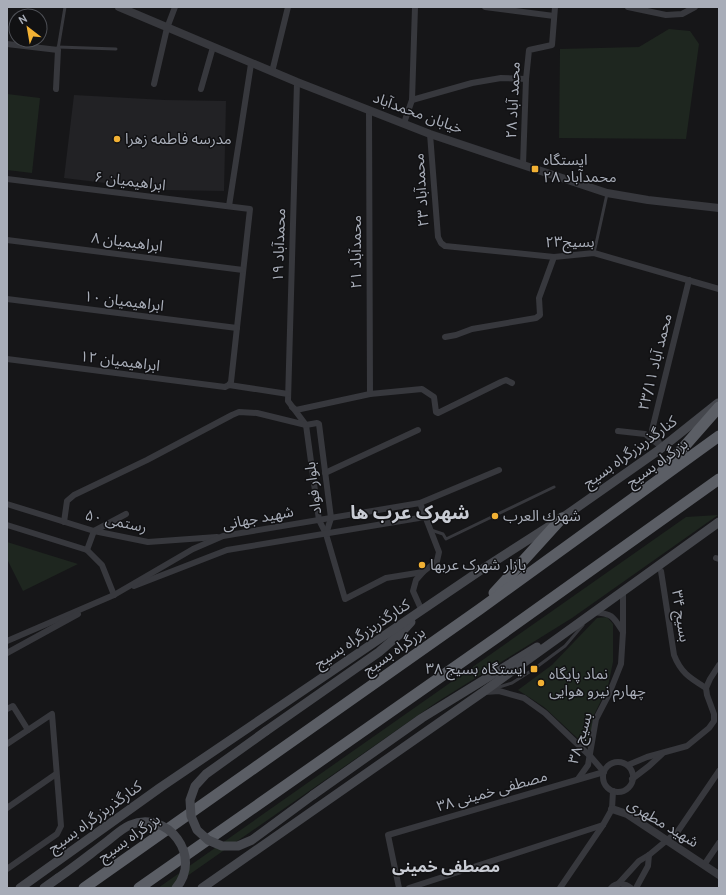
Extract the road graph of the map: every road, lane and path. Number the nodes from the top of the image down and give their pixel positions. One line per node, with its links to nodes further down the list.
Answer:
1 (65, 7): 18 (lane)
2 (119, 7): 14 (street, خیابان محمدآباد)
3 (175, 7): 14 (street)
4 (288, 7): 20 (street)
5 (415, 7): 26 (street)
6 (484, 7): 13 (street)
7 (555, 7): 13 (street, محمد آباد ۲۸)
8 (628, 7): 11 (street)
9 (667, 7): 12 (street)
10 (695, 7): 12 (street)
11 (638, 8): 12 (street)
12 (666, 15)
13 (554, 16): 21 (street, محمد آباد ۲۸)
14 (167, 28): 16 (street, خیابان محمدآباد); 23 (street)
15 (7, 44): 18 (street)
16 (212, 47): 19 (street, خیابان محمدآباد); 25 (street)
17 (116, 48): 18 (lane)
18 (58, 49): 24 (street)
19 (251, 64): 20 (street, خیابان محمدآباد); 33 (street)
20 (272, 72): 22 (street, خیابان محمدآباد)
21 (526, 79): 26 (street); 30 (street, محمد آباد ۲۸)
22 (297, 82): 27 (street, خیابان محمدآباد); 48 (street, محمدآباد ۱۹)
23 (154, 84)
24 (56, 89)
25 (201, 89)
26 (412, 100): 28 (street)
27 (368, 110): 28 (street, خیابان محمدآباد); 49 (street, محمدآباد ۲۱)
28 (404, 123): 29 (street, خیابان محمدآباد)
29 (430, 134): 30 (street, خیابان محمدآباد); 36 (street, محمدآباد ۲۳)
30 (524, 165): 32 (street, خیابان محمدآباد)
31 (7, 179): 33 (street, ابراهیمیان ۶)
32 (607, 193): 34 (street, خیابان محمدآباد); 37 (lane)
33 (229, 206): 39 (street, ابراهیمیان ۶)
34 (719, 208)
35 (7, 240): 39 (street, ابراهیمیان ۸)
36 (441, 244): 38 (street, بسیج۲۳)
37 (594, 253): 38 (street, بسیج۲۳); 40 (street, بسیج۲۳)
38 (554, 257): 44 (street)
39 (243, 270): 43 (street)
40 (689, 280): 41 (street, بسیج۲۳); 57 (street, محمد آباد ۲۳/۱۱)
41 (719, 289)
42 (7, 299): 43 (street, ابراهیمیان ۱۰)
43 (237, 328): 47 (street)
44 (445, 337)
45 (7, 359): 47 (street, ابراهیمیان ۱۲)
46 (512, 382): 49 (street)
47 (229, 385): 48 (street, ابراهیمیان ۱۲)
48 (288, 394): 51 (street, محمدآباد ۱۹)
49 (370, 394): 51 (street)
50 (719, 402): 57 (main road, کنارگذربزرگراه بسیج)
51 (291, 407): 53 (street)
52 (719, 407): 62 (highway)
53 (306, 425): 59 (street, بلوار فواد); 69 (street, بلوار فواد); 70 (street)
54 (418, 430): 59 (street)
55 (618, 431): 57 (street)
56 (719, 436): 62 (highway, بزرگراه بسیج)
57 (662, 448): 68 (main road, کنارگذربزرگراه بسیج)
58 (498, 470): 63 (street, شهید جهانی)
59 (325, 473): 67 (street, بلوار فواد)
60 (719, 479): 116 (highway)
61 (554, 487): 73 (lane)
62 (648, 488): 82 (highway, بزرگراه بسیج)
63 (420, 503): 66 (street); 67 (street, شهید جهانی)
64 (7, 504): 70 (street, رستمی ۵۰)
65 (126, 514): 74 (street)
66 (426, 517): 73 (street); 75 (street, شهید جهانی)
67 (331, 518): 69 (street, شهید جهانی); 75 (street, بلوار فواد)
68 (562, 518): 82 (highway); 83 (main road, کنارگذربزرگراه بسیج)
69 (319, 520): 75 (street, بلوار فواد); 76 (street, شهید جهانی)
70 (64, 522): 74 (street, رستمی ۵۰)
71 (719, 522): 80 (main road)
72 (7, 525): 77 (street)
73 (431, 530): 79 (street)
74 (94, 531): 76 (street, رستمی ۵۰); 77 (street)
75 (326, 534): 79 (street); 81 (street, شهید جهانی)
76 (223, 536): 81 (street, شهید جهانی)
77 (87, 550): 81 (street)
78 (661, 571): 89 (street, بسیج ۳۴)
79 (423, 572): 83 (street)
80 (623, 591): 84 (main road); 85 (street, بسیج ۳۸)
81 (114, 595): 86 (street, شهید جهانی); 87 (street, شهید جهانی)
82 (480, 609): 115 (highway, بزرگراه بسیج)
83 (422, 611): 84 (main road, bridge); 113 (main road, کنارگذربزرگراه بسیج)
84 (594, 612): 85 (street); 90 (main road)
85 (623, 632): 95 (street, بسیج ۳۸)
86 (7, 641)
87 (7, 653)
88 (719, 665): 89 (street)
89 (706, 688): 94 (street)
90 (483, 692): 95 (street); 118 (main road)
91 (7, 709): 92 (street)
92 (28, 730): 93 (street); 99 (street)
93 (7, 744)
94 (663, 753): 96 (street); 100 (street)
95 (591, 757): 98 (street); 101 (street, بسیج ۳۸)
96 (628, 766): 98 (street); 100 (street)
97 (719, 771): 106 (street)
98 (604, 772): 101 (street, مصطفی خمینی ۳۸); 102 (street)
99 (56, 774): 103 (street); 110 (street)
100 (632, 779): 102 (street)
101 (577, 780): 119 (street, مصطفی خمینی ۳۸)
102 (612, 791): 104 (street)
103 (7, 808)
104 (612, 809): 105 (street); 106 (street, شهید مطهری)
105 (603, 825): 120 (street); 121 (street)
106 (668, 840): 108 (street); 109 (street, شهید مطهری)
107 (719, 843): 109 (street)
108 (649, 855): 112 (street); 124 (street)
109 (704, 865): 111 (street, شهید مطهری)
110 (7, 869)
111 (719, 875)
112 (619, 883): 122 (street); 123 (street)
113 (20, 888)
114 (44, 888): 117 (main road, bridge)
115 (84, 888)
116 (139, 888)
117 (176, 888)
118 (202, 888)
119 (399, 888)
120 (409, 888)
121 (560, 888)
122 (611, 888)
123 (631, 888)
124 (636, 888)

